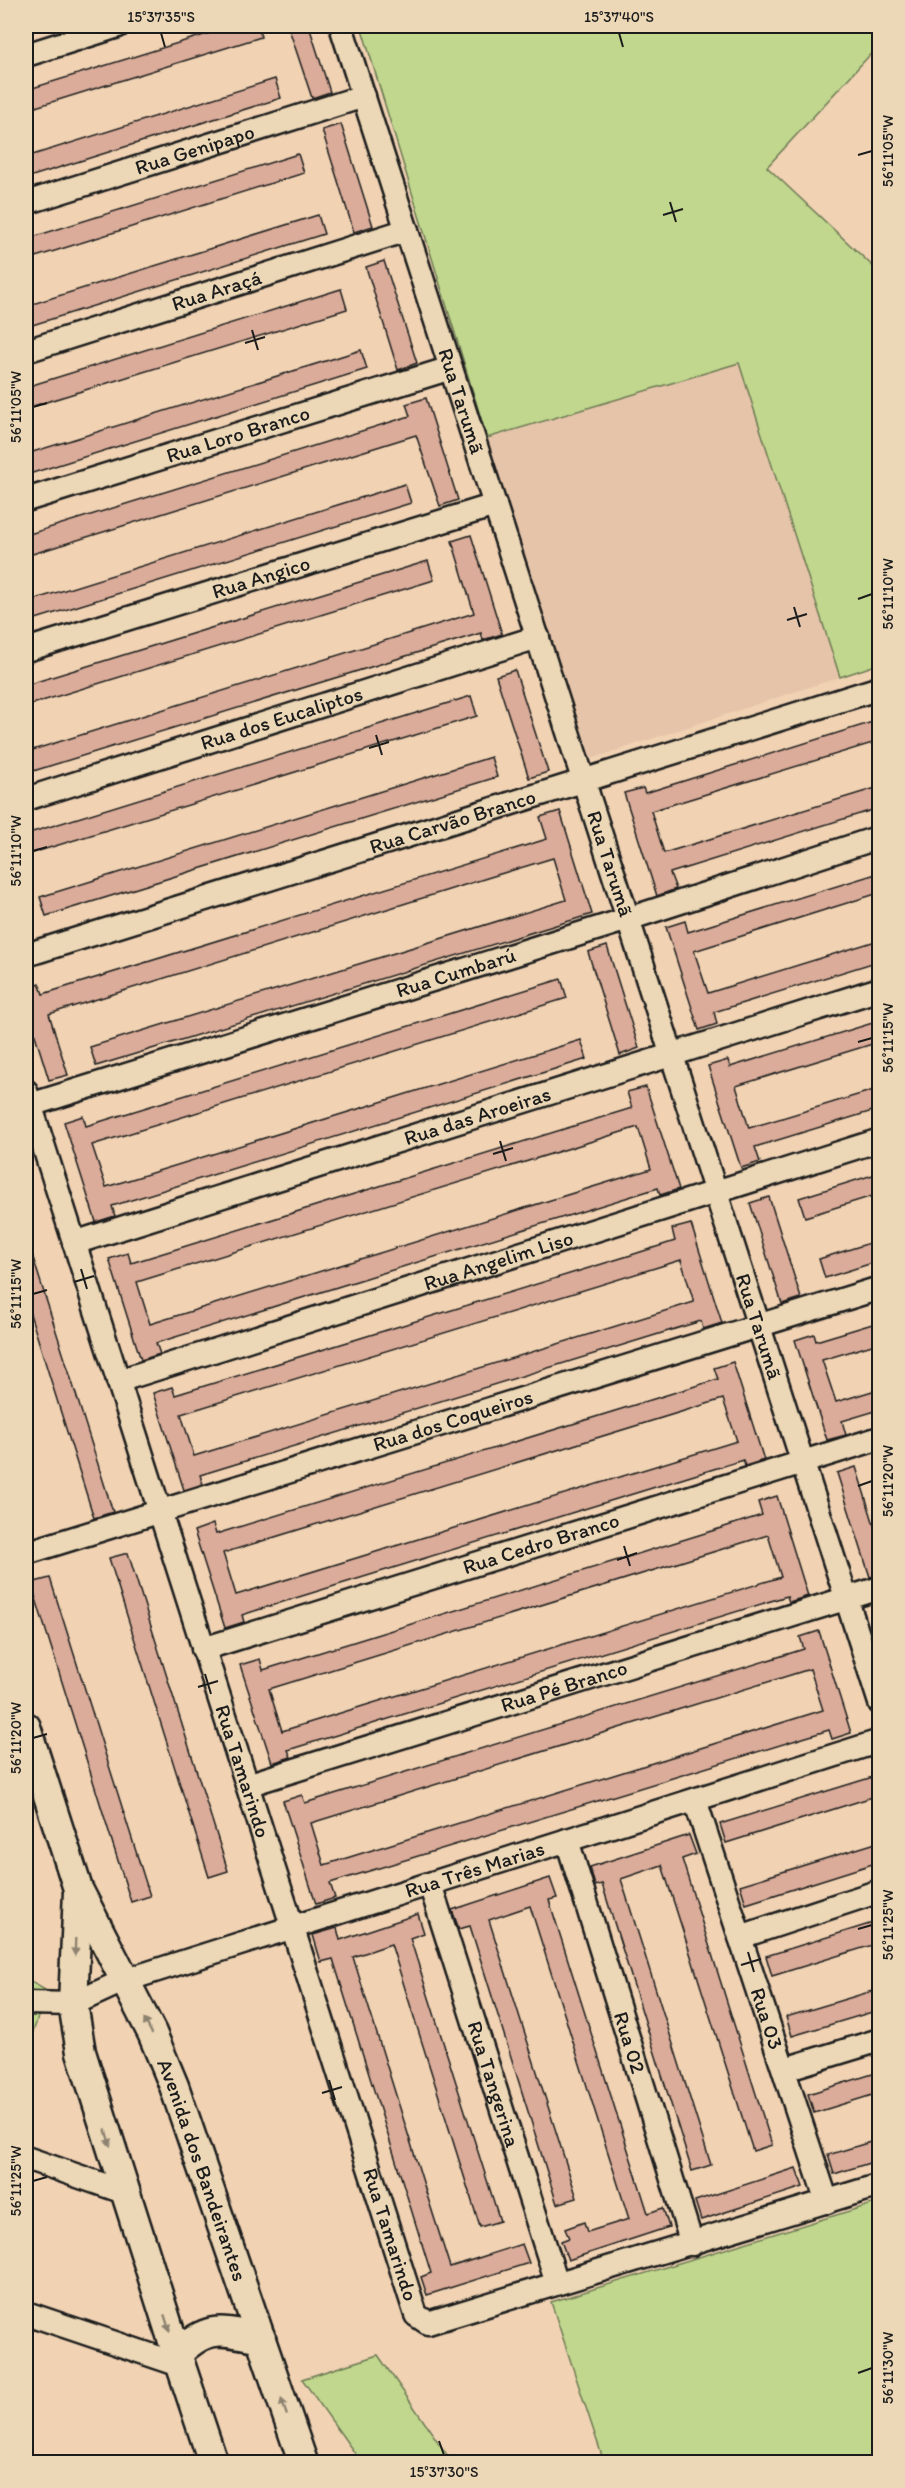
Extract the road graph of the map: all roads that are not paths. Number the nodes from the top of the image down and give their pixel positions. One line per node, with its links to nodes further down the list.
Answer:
1 (118, 26): 3 (street)
2 (341, 26): 4 (street, Rua Tarumã)
3 (26, 55)
4 (364, 96): 5 (street, Rua Genipapo); 6 (street, Rua Tarumã)
5 (26, 203)
6 (407, 230): 7 (street, Rua Araçá); 8 (street, Rua Tarumã)
7 (26, 351)
8 (451, 368): 9 (street, Rua Loro Branco); 10 (street, Rua Tarumã)
9 (26, 500)
10 (495, 505): 11 (street, Rua Tarumã); 12 (street, Rua Angico)
11 (538, 638): 14 (street, Rua Tarumã); 15 (street, Rua dos Eucaliptos)
12 (26, 650)
13 (879, 688): 14 (street, Rua Carvão Branco)
14 (584, 782): 17 (street, Rua Tarumã); 18 (street, Rua Carvão Branco)
15 (26, 799)
16 (879, 837): 17 (street, Rua Cumbarú)
17 (628, 919): 20 (street, Rua Tarumã); 21 (street, Rua Cumbarú)
18 (26, 955)
19 (879, 989): 20 (street, Rua das Aroeiras)
20 (672, 1055): 23 (street, Rua Tarumã); 24 (street, Rua das Aroeiras)
21 (28, 1098): 24 (street, Rua Tamarindo)
22 (879, 1140): 23 (street, Rua Angelim Liso)
23 (716, 1193): 26 (street, Rua Tarumã); 27 (street, Rua Angelim Liso)
24 (74, 1243): 27 (street, Rua Tamarindo)
25 (879, 1288): 26 (street, Rua dos Coqueiros)
26 (758, 1325): 29 (street, Rua Tarumã); 30 (street, Rua dos Coqueiros)
27 (118, 1381): 30 (street, Rua Tamarindo)
28 (879, 1438): 29 (street, Rua Cedro Branco)
29 (802, 1462): 33 (street, Rua Tarumã); 34 (street, Rua Cedro Branco)
30 (160, 1512): 31 (street, Rua dos Coqueiros); 34 (street, Rua Tamarindo)
31 (26, 1553)
32 (879, 1588): 33 (street, Rua Pé Branco)
33 (846, 1598): 35 (street, Rua Tarumã); 38 (street, Rua Pé Branco)
34 (203, 1648): 38 (street, Rua Tamarindo)
35 (879, 1703)
36 (26, 1727): 42 (street, Avenida dos Bandeirantes)
37 (879, 1741): 39 (street, Rua Três Marias)
38 (247, 1785): 44 (street, Rua Tamarindo)
39 (695, 1800): 40 (street, Rua Três Marias); 45 (street, Rua 03)
40 (567, 1840): 41 (street, Rua Três Marias); 55 (street, Rua 02)
41 (430, 1884): 44 (street, Rua Três Marias); 56 (street, Rua Tangerina)
42 (78, 1889): 46 (street, Avenida dos Bandeirantes); 48 (street, Avenida dos Bandeirantes, one-way to 48)
43 (879, 1891): 45 (street)
44 (292, 1928): 46 (street, Rua Três Marias); 56 (street, Rua Tamarindo)
45 (740, 1937): 50 (street, Rua 03)
46 (123, 1981): 48 (street, Rua Três Marias); 58 (street, Avenida dos Bandeirantes, one-way to 46)
47 (26, 2003): 48 (street)
48 (73, 2004): 53 (street, Avenida dos Bandeirantes, one-way to 53)
49 (879, 2040): 50 (street)
50 (784, 2069): 54 (street, Rua 03)
51 (26, 2158): 53 (street)
52 (879, 2185): 54 (street)
53 (124, 2192): 59 (street, Avenida dos Bandeirantes, one-way to 59)
54 (827, 2202): 55 (street)
55 (692, 2244): 56 (street)
56 (558, 2283)
57 (26, 2313): 59 (street)
58 (261, 2338): 59 (street); 61 (street, Avenida dos Bandeirantes, one-way to 58)
59 (178, 2360): 60 (street, Avenida dos Bandeirantes)
60 (213, 2463)
61 (303, 2463)

